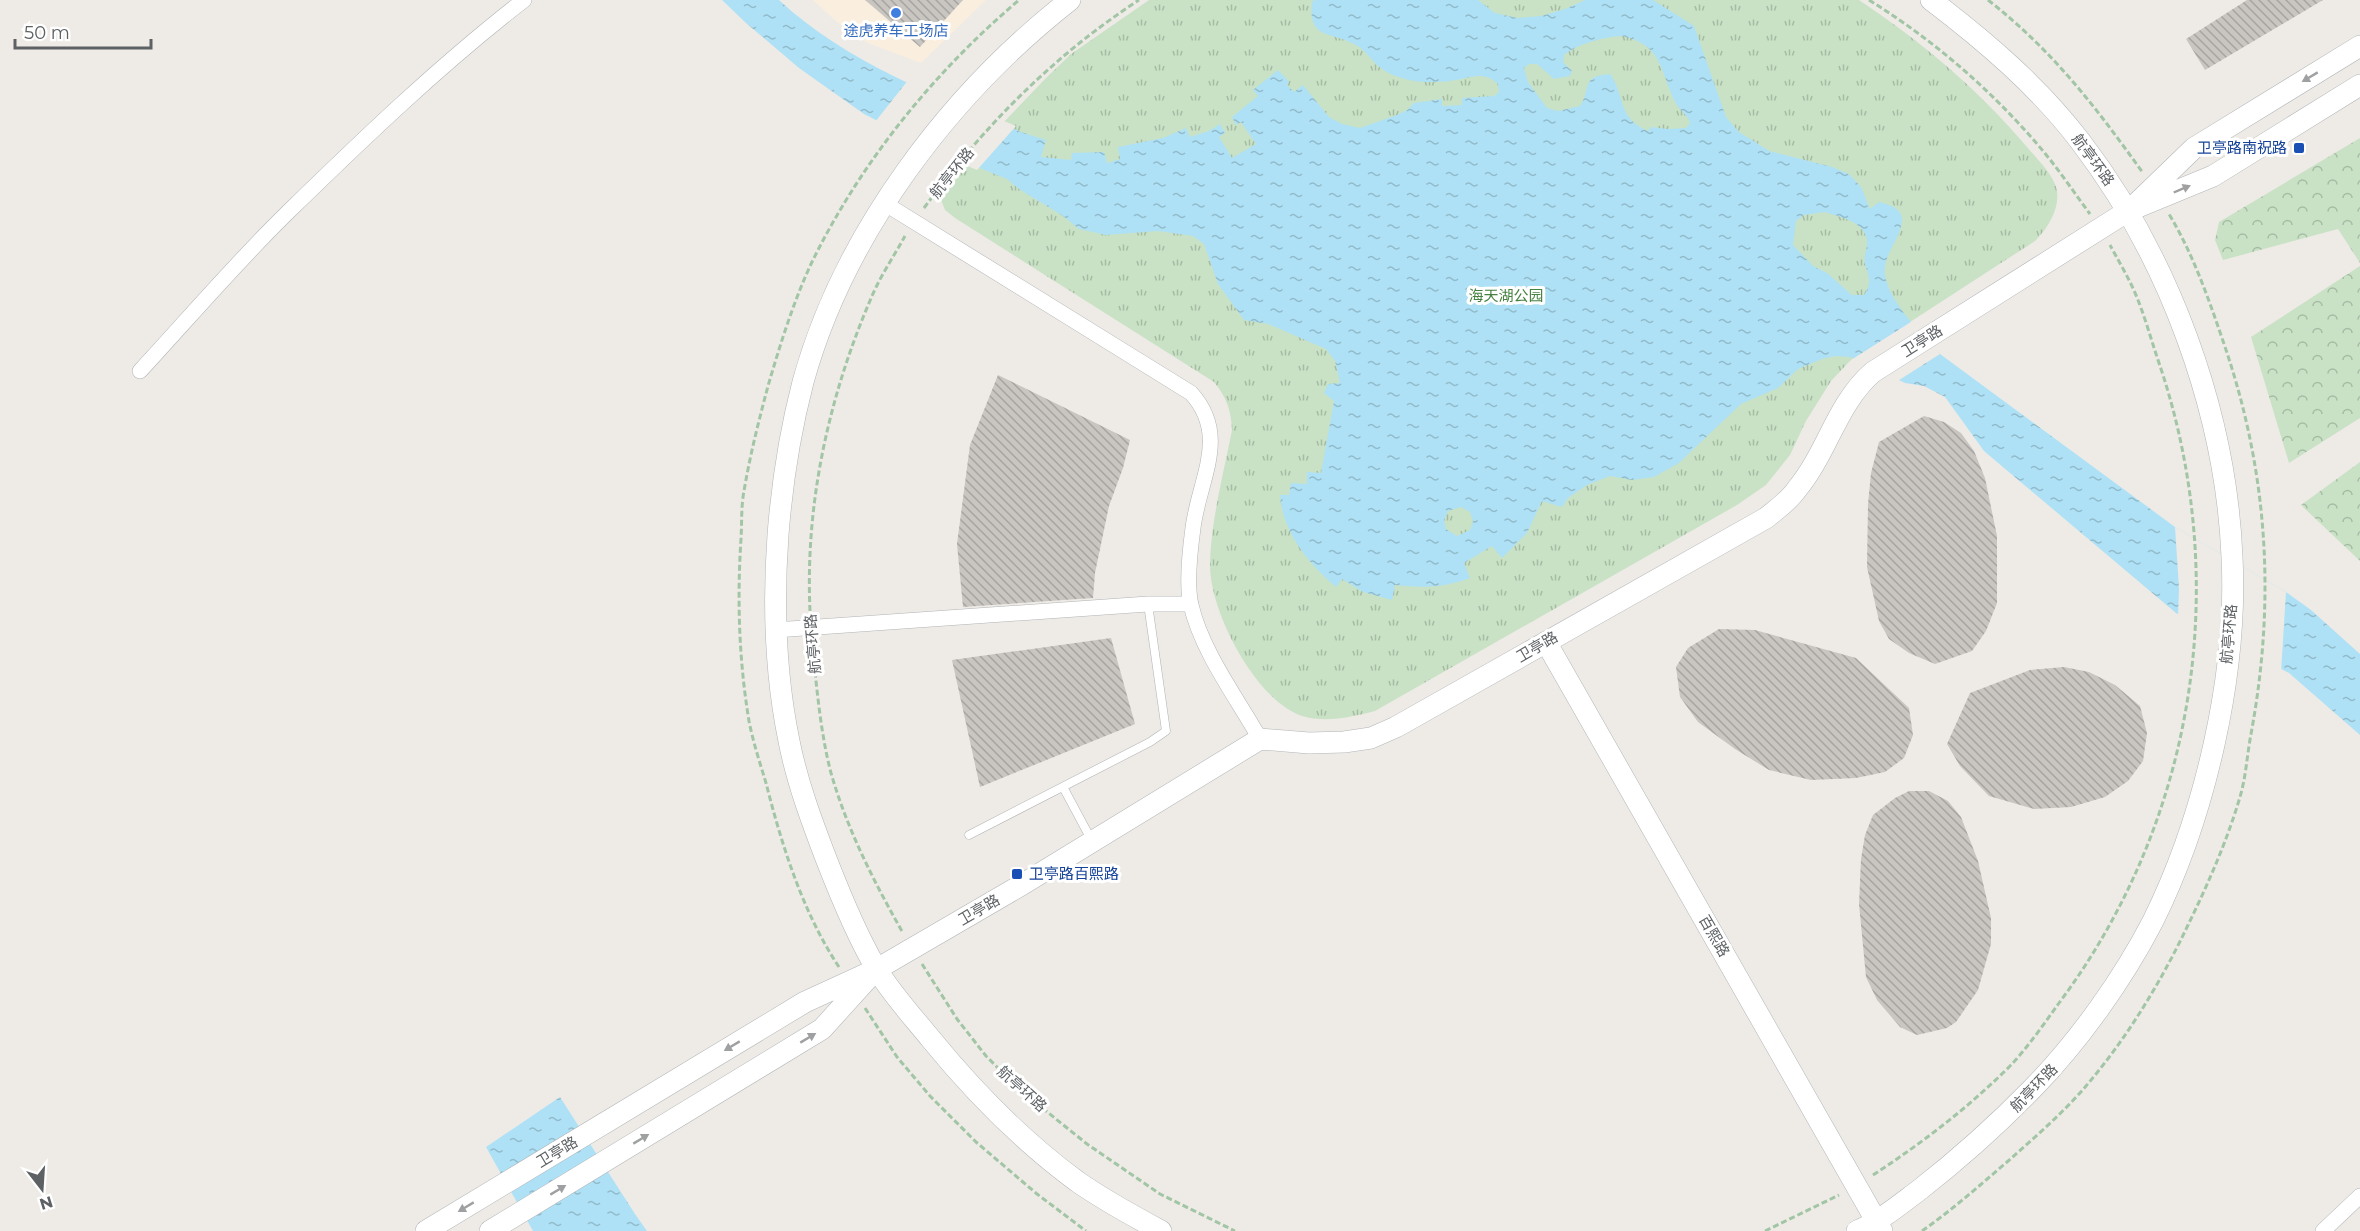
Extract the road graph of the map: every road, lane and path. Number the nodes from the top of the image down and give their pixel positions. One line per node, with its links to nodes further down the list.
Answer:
1 (524, 0): 11 (street)
2 (1019, 0): 13 (path)
3 (1070, 0): 8 (street)
4 (1138, 0): 10 (path, 航亭环路)
5 (1931, 0): 9 (street, 航亭环路)
6 (2360, 46): 9 (street, one-way to 9)
7 (2360, 85): 9 (street, one-way to 7)
8 (884, 203): 10 (street); 18 (street)
9 (2128, 211): 19 (street, 卫亭路); 29 (street, 航亭环路)
10 (913, 222): 16 (street); 17 (path, 航亭环路)
11 (140, 371)
12 (2196, 539): 27 (path)
13 (740, 557)
14 (2266, 577): 20 (path)
15 (1148, 604): 16 (street); 17 (street); 22 (lane)
16 (1191, 604): 21 (street)
17 (810, 627): 18 (street); 25 (path, 航亭环路)
18 (775, 630): 26 (street)
19 (1546, 642): 21 (street, 卫亭路); 27 (street, 百熙路)
20 (2262, 664)
21 (1260, 739): 24 (street, 卫亭路)
22 (1064, 787): 23 (lane); 24 (lane)
23 (969, 835)
24 (1092, 841): 25 (street, 卫亭路)
25 (912, 949): 26 (street, 卫亭路); 33 (path, 航亭环路)
26 (877, 969): 30 (street, 卫亭路, one-way to 30); 31 (street, 卫亭路, one-way to 26); 32 (street)
27 (1857, 1186): 29 (street, 百熙路); 34 (path)
28 (2360, 1196): 36 (street)
29 (1880, 1227): 35 (street, 航亭环路)
30 (426, 1231)
31 (489, 1231)
32 (1161, 1231)
33 (1234, 1231)
34 (1765, 1231)
35 (1857, 1231)
36 (2323, 1231)

